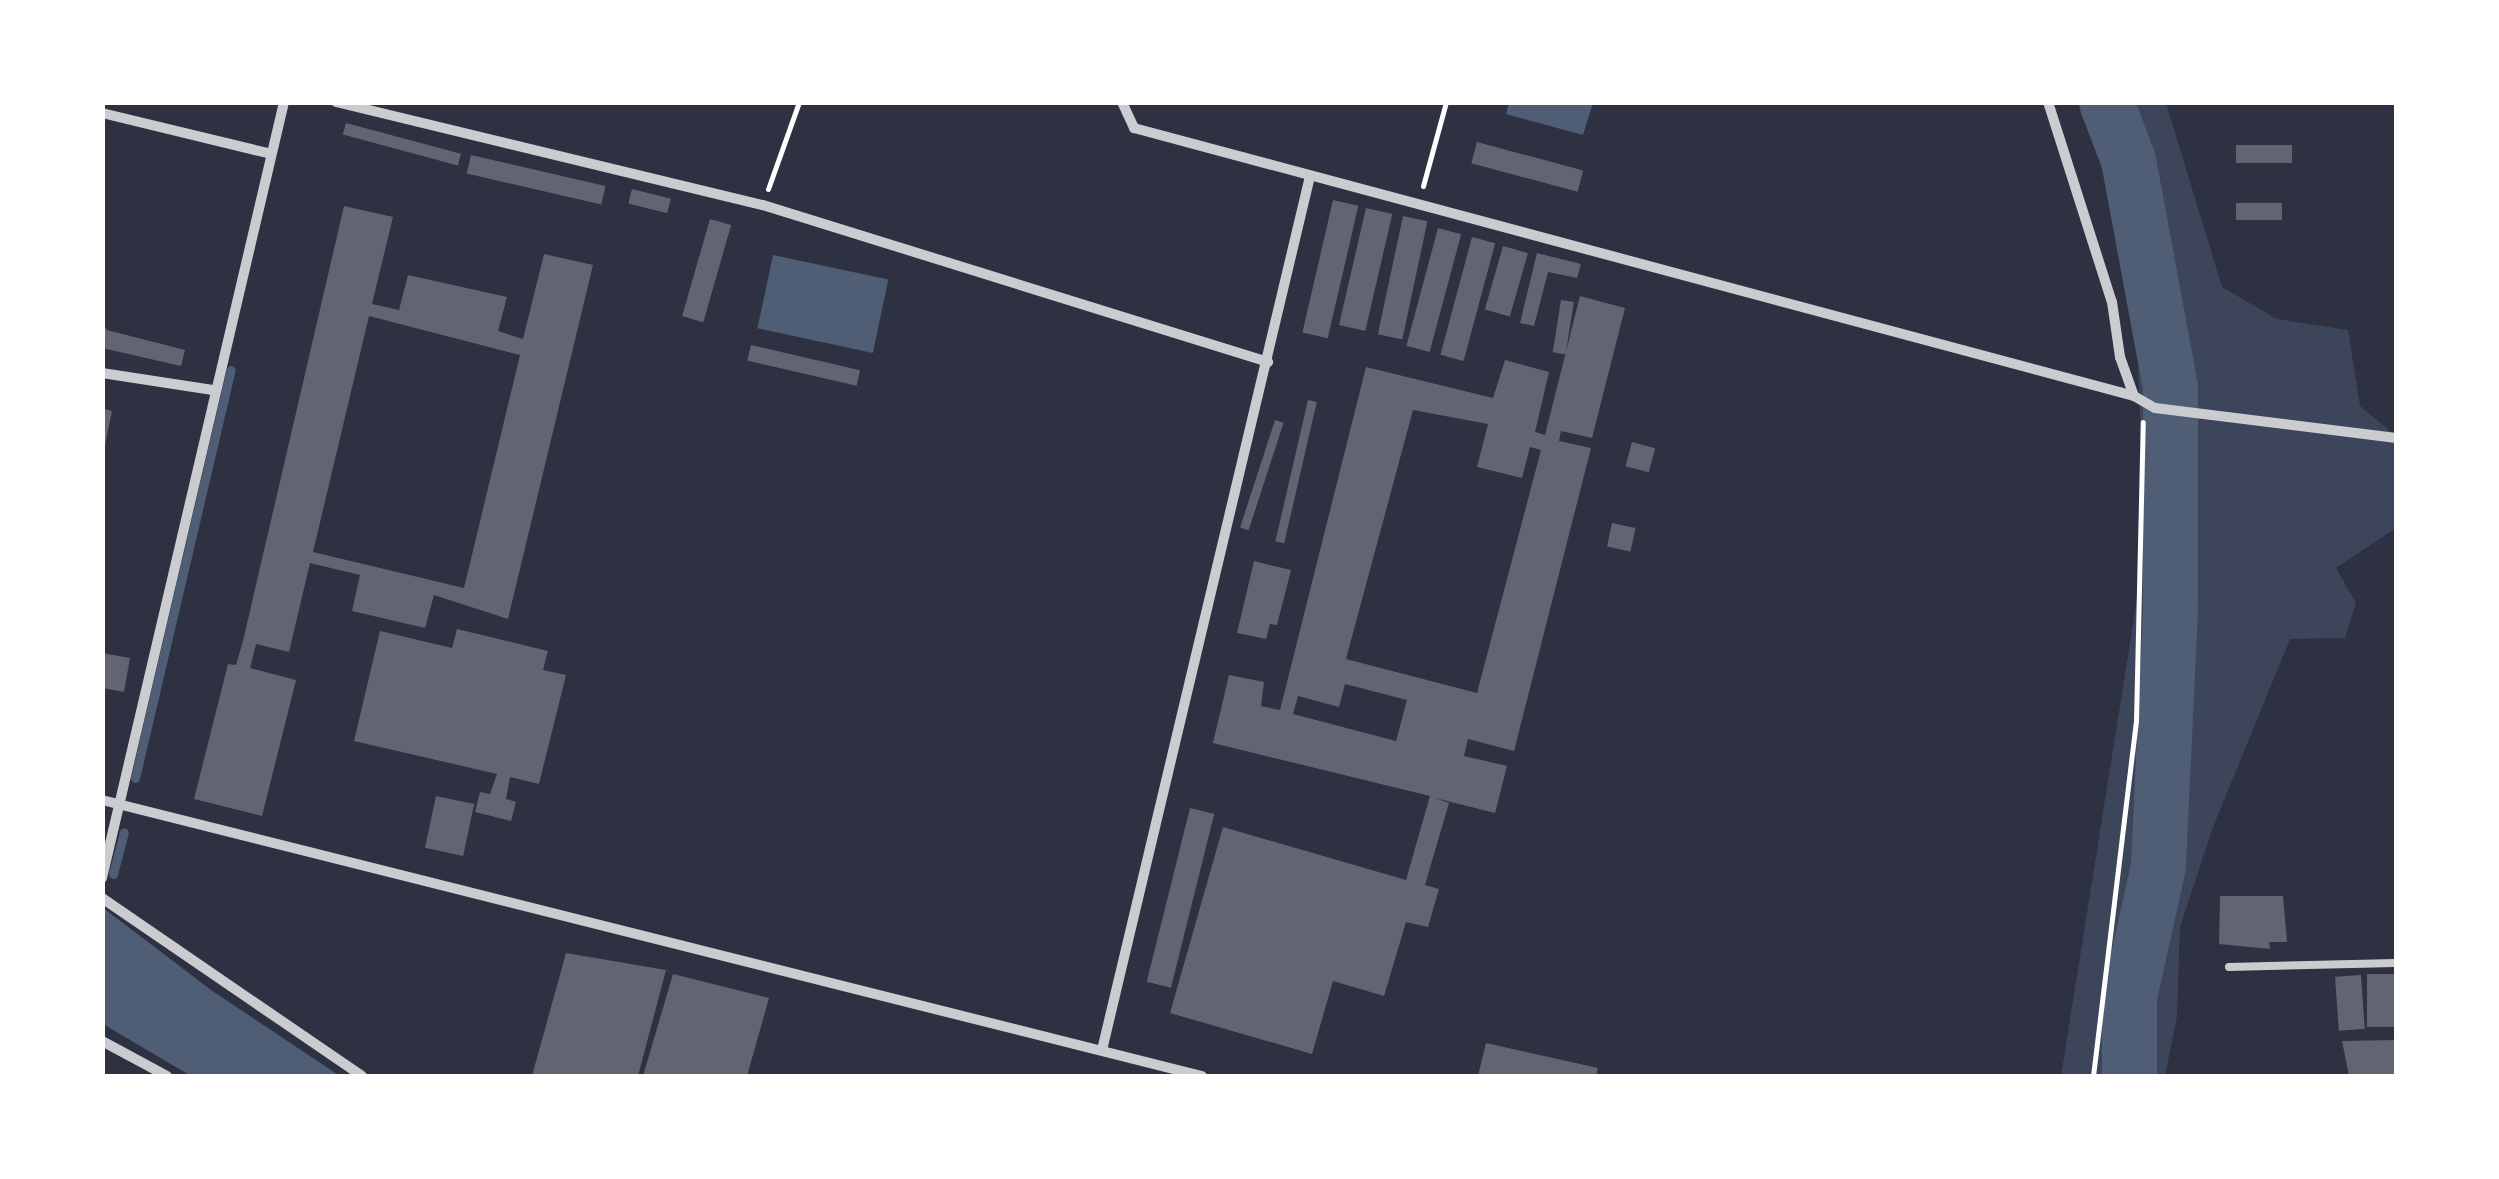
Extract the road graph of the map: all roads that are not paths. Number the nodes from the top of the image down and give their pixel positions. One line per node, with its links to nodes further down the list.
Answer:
1 (284, 102): 6 (street)
2 (336, 102): 8 (street)
3 (1122, 102): 7 (street)
4 (2048, 102): 11 (street)
5 (102, 113): 6 (street)
6 (267, 153): 10 (street)
7 (1310, 176): 8 (street); 11 (street)
8 (1268, 362): 20 (street)
9 (102, 374): 10 (street)
10 (212, 390): 14 (street)
11 (2134, 396): 12 (street)
12 (2396, 438)
13 (102, 800): 14 (street)
14 (119, 803): 15 (street); 20 (street)
15 (102, 878)
16 (102, 898): 22 (street)
17 (2396, 963): 18 (lane)
18 (2228, 967)
19 (102, 1041): 21 (street)
20 (1102, 1050): 23 (street)
21 (166, 1076)
22 (362, 1076)
23 (1202, 1076)

